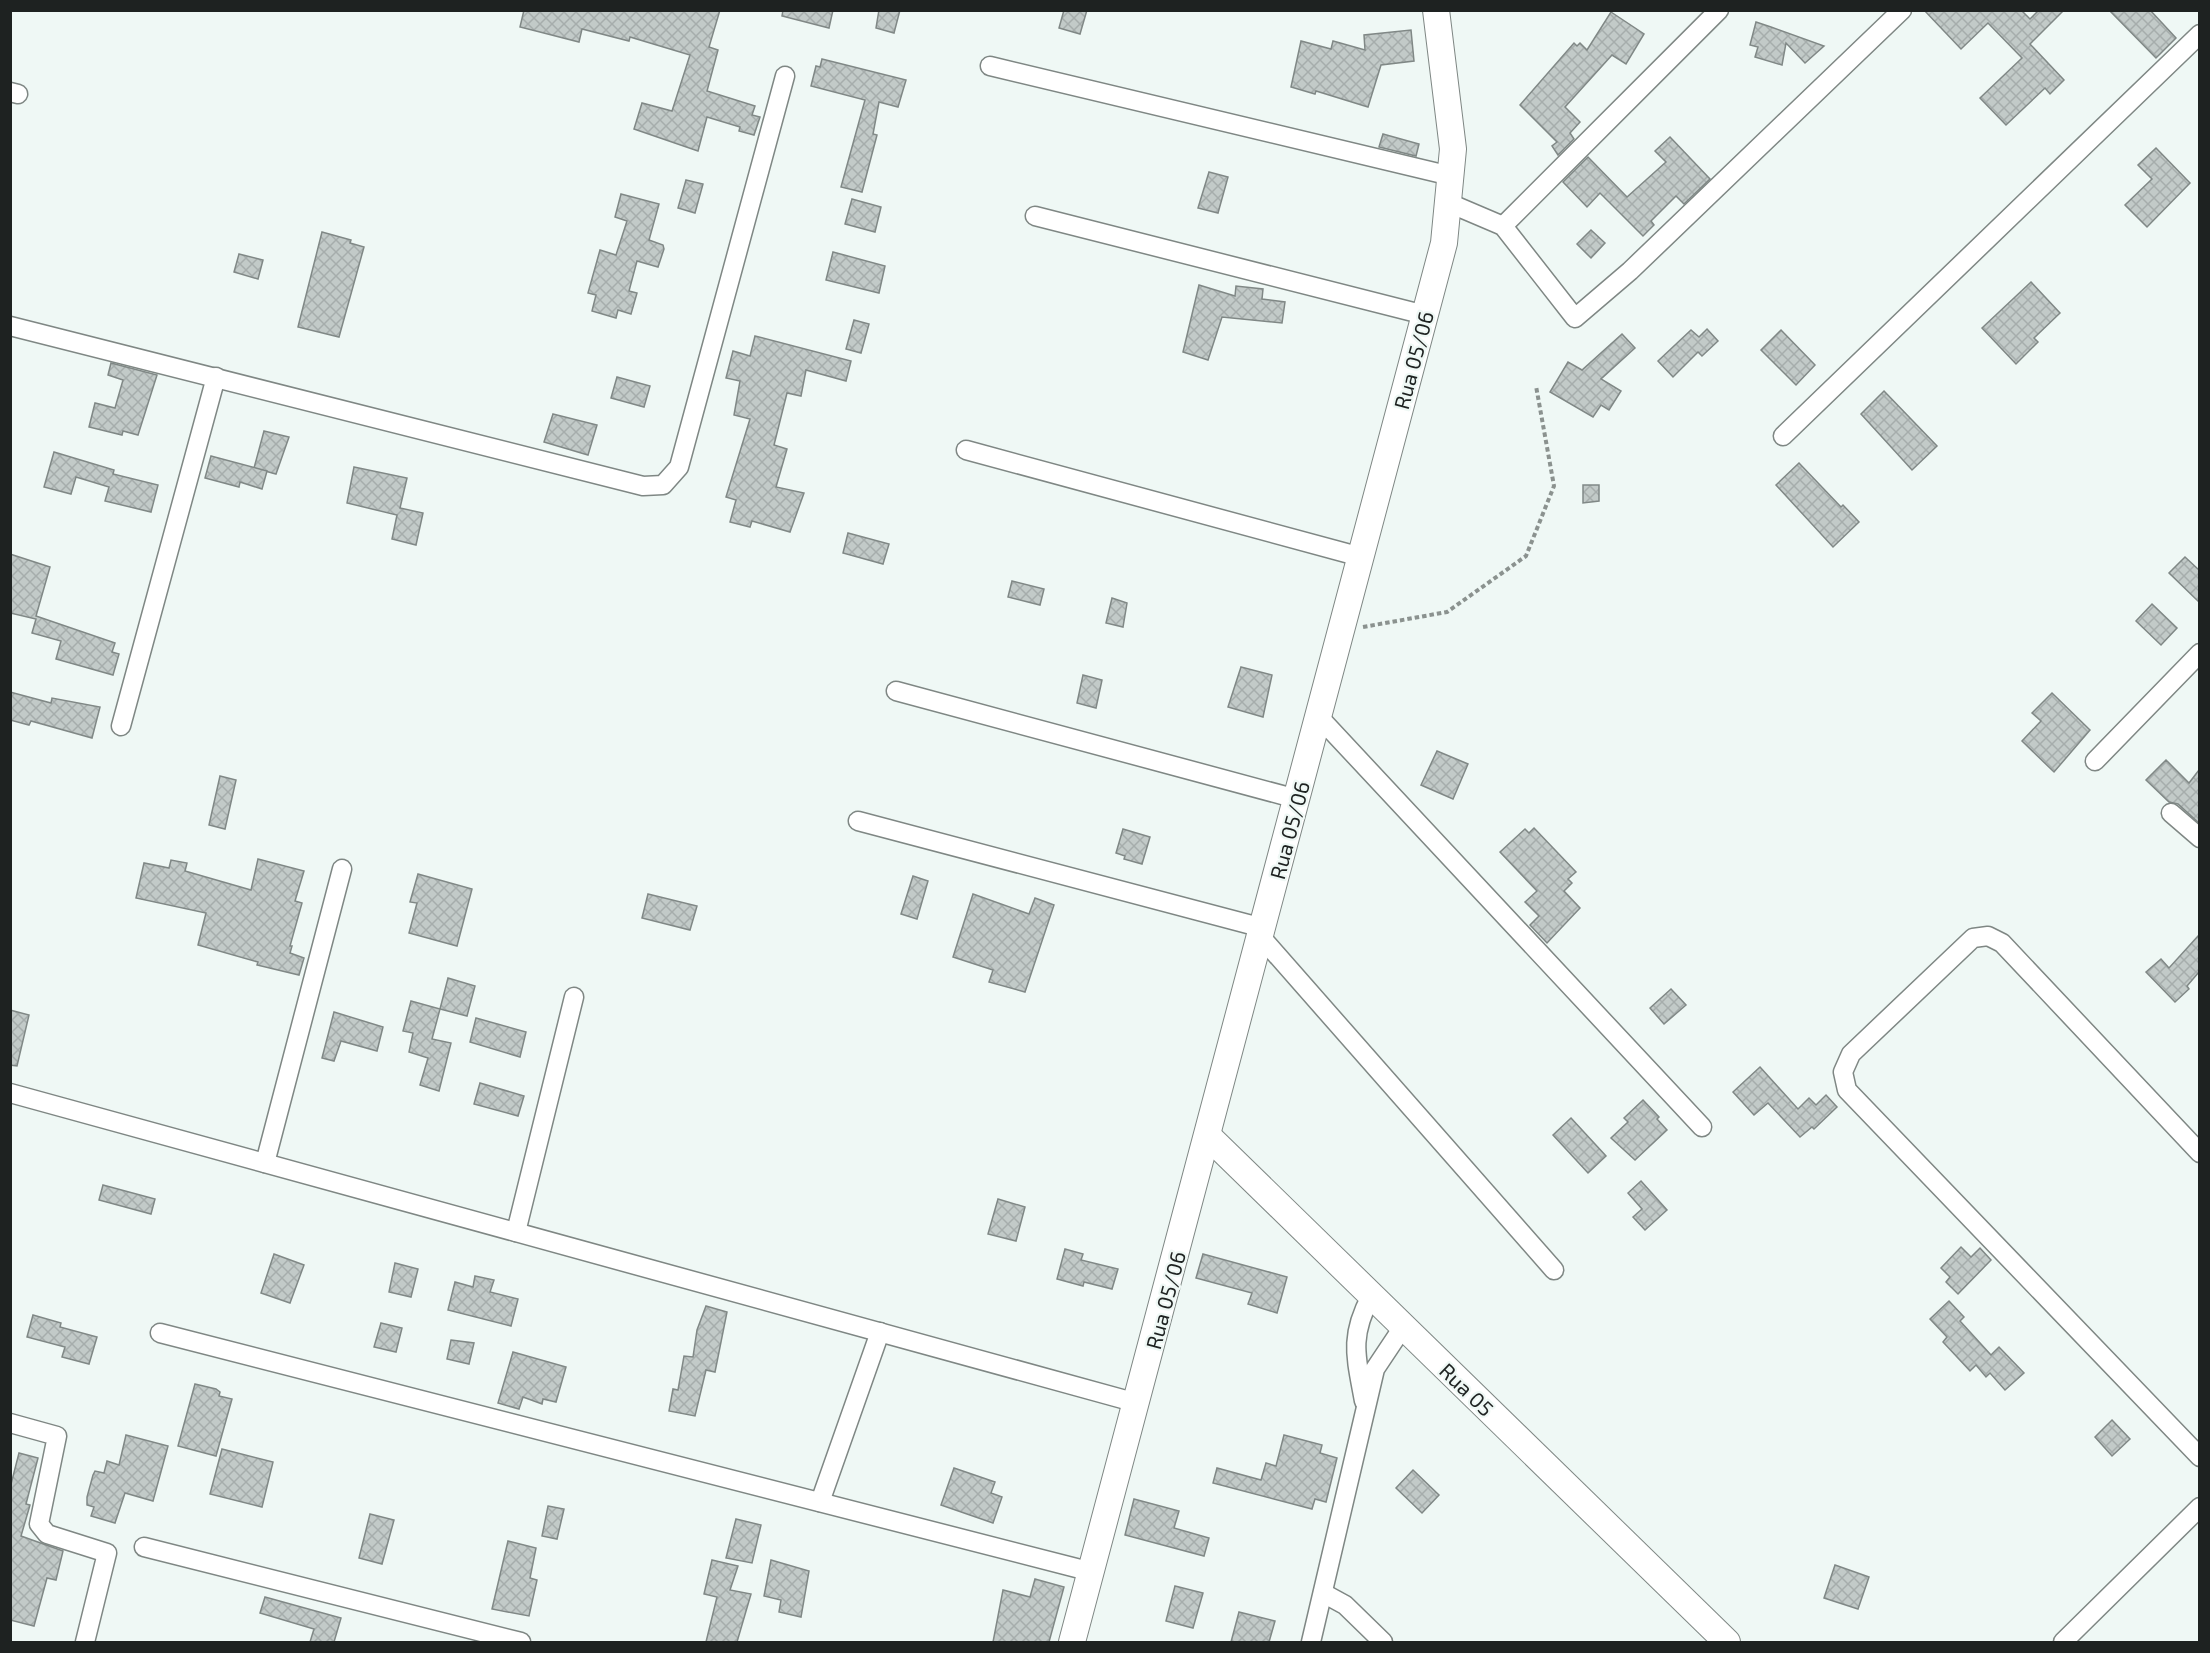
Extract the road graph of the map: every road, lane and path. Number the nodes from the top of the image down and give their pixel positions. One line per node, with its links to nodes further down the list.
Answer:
1 (1436, 10): 7 (street, Rua 05/06)
2 (1719, 10): 10 (street)
3 (1902, 10): 10 (street)
4 (2199, 34): 15 (street)
5 (990, 66): 7 (street)
6 (785, 76): 13 (street)
7 (1451, 176): 8 (street, Rua 05/06)
8 (1449, 203): 10 (street); 11 (street, Rua 05/06)
9 (1035, 216): 11 (street)
10 (1503, 226)
11 (1425, 315): 17 (street, Rua 05/06)
12 (10, 326): 13 (street)
13 (216, 378): 22 (street)
14 (1536, 386): 18 (path)
15 (1783, 436)
16 (966, 450): 17 (street)
17 (1361, 557): 18 (street, Rua 05/06)
18 (1341, 631): 21 (street, Rua 05/06)
19 (2199, 653): 23 (street)
20 (896, 691): 24 (street)
21 (1319, 717): 24 (street, Rua 05/06); 32 (street)
22 (121, 726)
23 (2095, 760)
24 (1297, 799): 29 (street, Rua 05/06)
25 (2171, 813): 27 (street)
26 (858, 821): 29 (street)
27 (2199, 838)
28 (342, 869): 35 (street)
29 (1262, 932): 33 (street, Rua 05/06); 37 (street)
30 (574, 997): 36 (street)
31 (10, 1093): 35 (street)
32 (1702, 1127)
33 (1208, 1136): 38 (street, Rua 05); 42 (street, Rua 05/06)
34 (2199, 1153): 45 (street)
35 (265, 1163): 36 (street)
36 (516, 1232): 40 (street)
37 (1554, 1270)
38 (1371, 1296): 39 (street, Rua 05); 43 (street)
39 (1403, 1327): 43 (street); 56 (street, Rua 05)
40 (880, 1332): 42 (street); 46 (street)
41 (160, 1333): 46 (street)
42 (1137, 1403): 49 (street, Rua 05/06)
43 (1365, 1410): 50 (street)
44 (10, 1423): 51 (street)
45 (2199, 1457)
46 (820, 1502): 49 (street)
47 (2199, 1507): 57 (street)
48 (144, 1547): 52 (street)
49 (1092, 1572): 53 (street, Rua 05/06)
50 (1323, 1593): 54 (street); 55 (street)
51 (85, 1642)
52 (521, 1642)
53 (1072, 1642)
54 (1311, 1642)
55 (1383, 1642)
56 (1727, 1642)
57 (2063, 1642)

